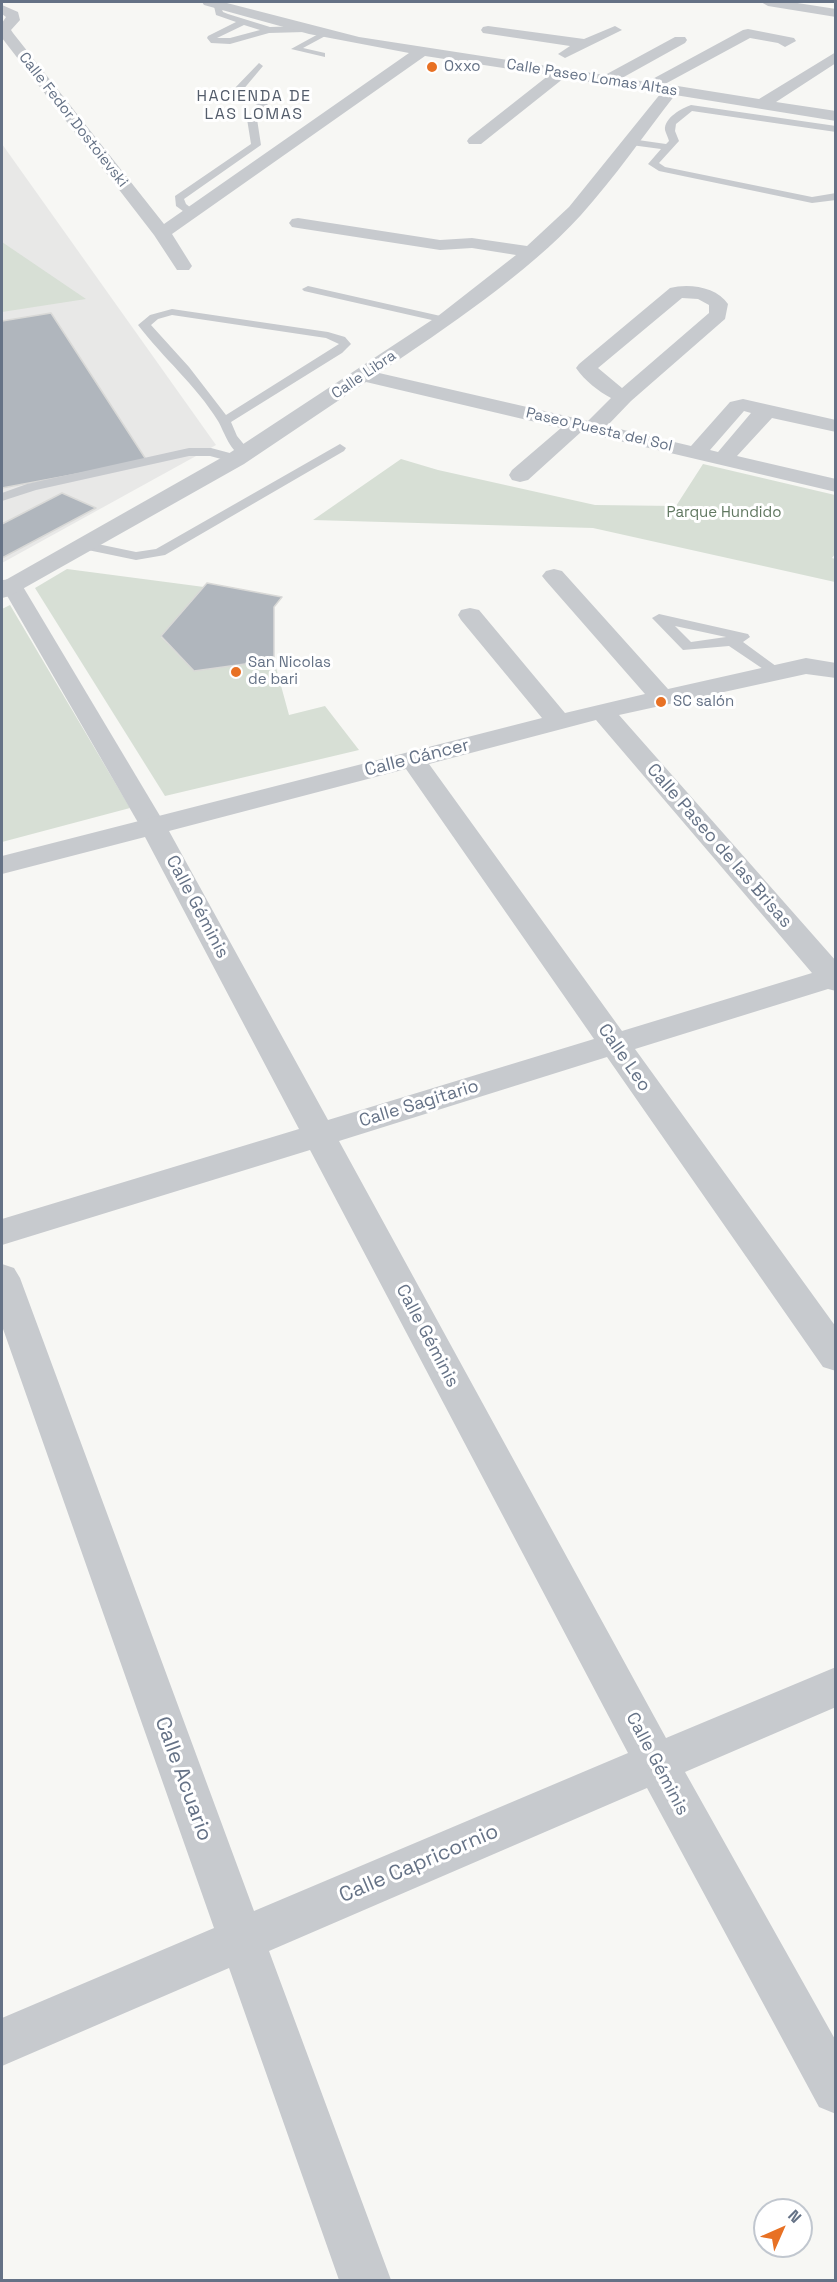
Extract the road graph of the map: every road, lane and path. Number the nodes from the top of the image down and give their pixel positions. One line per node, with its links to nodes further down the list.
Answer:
1 (212, 2): 5 (lane); 6 (street, Calle Paseo Lomas Altas)
2 (768, 2): 4 (street)
3 (2, 9): 32 (street, Calle Fedor Dostoievski)
4 (836, 13)
5 (243, 22): 7 (lane); 7 (lane)
6 (305, 29): 7 (lane); 10 (street, Calle Paseo Lomas Altas)
7 (269, 30)
8 (488, 30): 12 (street)
9 (615, 30): 12 (street)
10 (325, 34): 14 (street, Calle Paseo Lomas Altas); 15 (lane)
11 (680, 40): 20 (street)
12 (585, 44): 18 (street)
13 (785, 44): 21 (street)
14 (422, 51): 18 (street, Calle Paseo Lomas Altas); 30 (street)
15 (322, 55)
16 (836, 56): 23 (street)
17 (259, 66): 30 (lane)
18 (533, 69): 19 (street, Calle Paseo Lomas Altas)
19 (561, 73): 20 (street, Calle Paseo Lomas Altas); 27 (street)
20 (607, 80): 21 (street, Calle Paseo Lomas Altas)
21 (649, 87): 22 (street, Calle Paseo Lomas Altas)
22 (671, 90): 23 (street, Calle Paseo Lomas Altas); 26 (street, Calle Libra)
23 (762, 104): 24 (street, Calle Paseo Lomas Altas)
24 (832, 113)
25 (836, 129): 28 (lane)
26 (634, 138): 28 (lane); 33 (street, Calle Libra)
27 (475, 141)
28 (671, 144): 29 (lane)
29 (836, 196)
30 (191, 212): 32 (street)
31 (298, 223): 33 (street)
32 (162, 233): 34 (street, Calle Fedor Dostoievski)
33 (531, 252): 36 (street, Calle Libra)
34 (183, 266)
35 (308, 289): 36 (lane)
36 (445, 320): 37 (street, Calle Libra)
37 (363, 375): 41 (street, Paseo Puesta del Sol); 45 (street, Calle Libra)
38 (624, 397): 38 (street); 41 (street)
39 (768, 411): 42 (street); 44 (street); 46 (street)
40 (224, 421): 40 (lane); 45 (lane)
41 (586, 426): 44 (street, Paseo Puesta del Sol); 47 (street)
42 (836, 426)
43 (340, 448): 50 (lane)
44 (696, 453): 46 (street, Paseo Puesta del Sol)
45 (241, 456): 49 (lane); 50 (street, Calle Libra)
46 (723, 459): 48 (street, Paseo Puesta del Sol)
47 (520, 475)
48 (836, 486)
49 (2, 498)
50 (84, 545): 52 (street, Calle Libra)
51 (554, 576): 59 (street)
52 (6, 588): 63 (street, Calle Géminis)
53 (470, 615): 61 (street)
54 (732, 641): 54 (lane); 57 (lane)
55 (806, 666): 56 (street, Calle Cáncer); 57 (street, Calle Cáncer); 58 (street)
56 (836, 671)
57 (777, 672): 59 (street, Calle Cáncer)
58 (836, 689)
59 (662, 698): 60 (street, Calle Cáncer)
60 (602, 711): 61 (street, Calle Cáncer); 65 (street, Calle Paseo de las Brisas)
61 (559, 722): 62 (street, Calle Cáncer)
62 (413, 760): 63 (street, Calle Cáncer); 66 (street, Calle Leo)
63 (153, 826): 64 (street, Calle Cáncer); 67 (street, Calle Géminis)
64 (2, 865)
65 (834, 978): 66 (street, Calle Sagitario)
66 (614, 1044): 67 (street, Calle Sagitario); 70 (street, Calle Leo)
67 (319, 1135): 68 (street, Calle Sagitario); 72 (street, Calle Géminis)
68 (2, 1232)
69 (2, 1278): 73 (street, Calle Acuario)
70 (836, 1356)
71 (836, 1686): 72 (street, Calle Capricornio)
72 (656, 1762): 73 (street, Calle Capricornio); 75 (street, Calle Géminis)
73 (241, 1940): 74 (street, Calle Capricornio); 76 (street, Calle Acuario)
74 (2, 2042)
75 (836, 2090)
76 (365, 2280)

